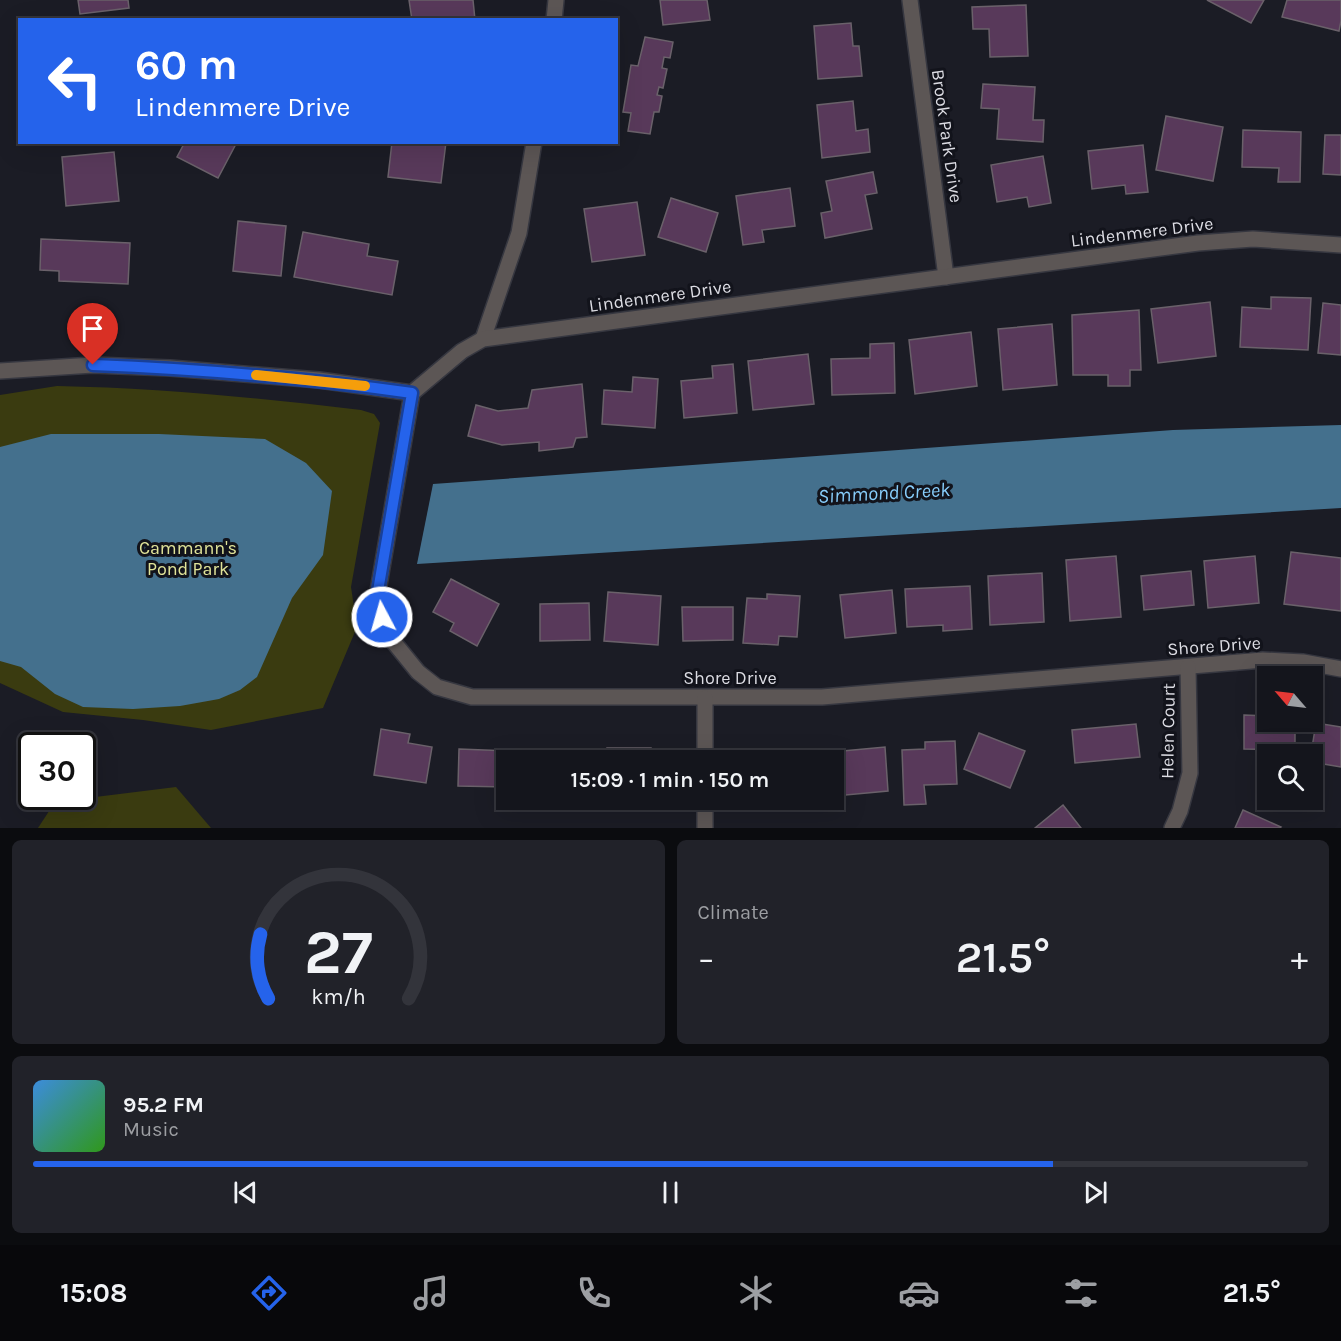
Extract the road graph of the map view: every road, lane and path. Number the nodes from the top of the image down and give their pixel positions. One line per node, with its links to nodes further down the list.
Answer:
1 (556, 0): 3 (street)
2 (910, 0): 6 (street, Brook Park Drive)
3 (554, 18)
4 (534, 144): 7 (street)
5 (1341, 245): 6 (street, Lindenmere Drive)
6 (946, 277): 7 (street, Lindenmere Drive)
7 (483, 339): 9 (street, Lindenmere Drive)
8 (0, 370): 9 (street)
9 (412, 393): 12 (street, Shore Drive)
10 (1188, 667): 11 (street, Shore Drive); 12 (street, Shore Drive); 16 (street, Helen Court)
11 (1341, 669)
12 (705, 698): 13 (street)
13 (705, 750)
14 (705, 810): 15 (street)
15 (705, 828)
16 (1172, 828)

